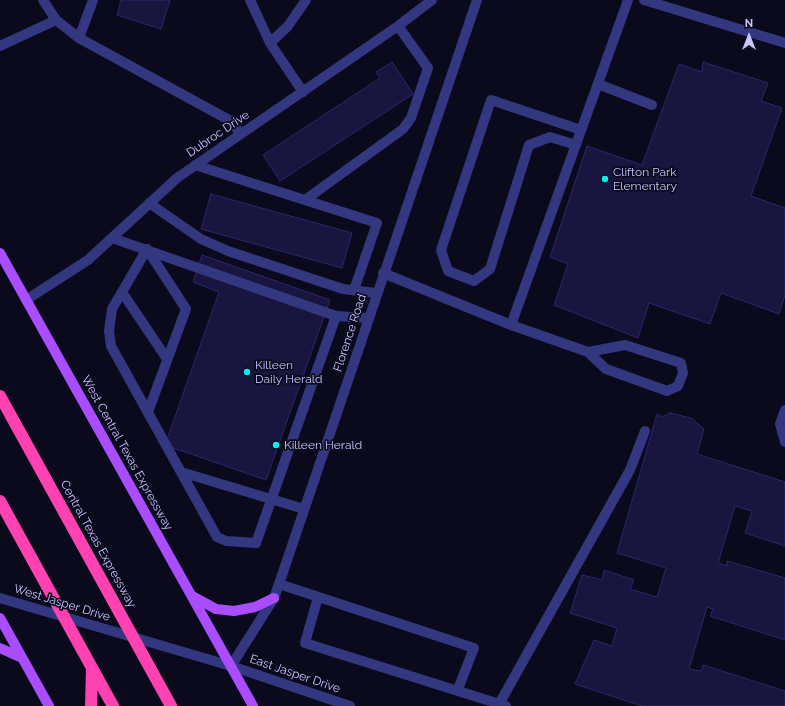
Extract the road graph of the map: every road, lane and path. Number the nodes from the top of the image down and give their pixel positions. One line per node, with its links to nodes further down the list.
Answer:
1 (43, 0): 9 (street)
2 (93, 0): 11 (street)
3 (250, 0): 12 (street)
4 (306, 0): 12 (street)
5 (432, 0): 10 (street, Dubroc Drive)
6 (477, 0): 27 (street, Florence Road)
7 (628, 0): 15 (street)
8 (644, 0): 13 (street)
9 (56, 20): 11 (street); 14 (street)
10 (398, 26): 16 (street, Dubroc Drive); 22 (street)
11 (78, 38): 19 (street)
12 (270, 43): 16 (street)
13 (785, 44)
14 (0, 46)
15 (598, 84): 17 (street); 18 (street)
16 (303, 92): 19 (street, Dubroc Drive)
17 (652, 105)
18 (581, 130): 20 (street); 20 (street)
19 (241, 134): 21 (street, Dubroc Drive)
20 (576, 145): 34 (street)
21 (195, 165): 22 (street); 23 (street, Dubroc Drive)
22 (305, 200): 28 (street)
23 (149, 203): 24 (street, Dubroc Drive); 28 (street)
24 (112, 238): 25 (street); 31 (street, Dubroc Drive)
25 (147, 250): 29 (street); 32 (street); 36 (street)
26 (0, 253): 31 (main road, West Central Texas Expressway)
27 (383, 273): 30 (street, Florence Road); 34 (street)
28 (354, 290): 30 (street)
29 (122, 292): 36 (street); 39 (street)
30 (376, 293): 33 (street, Florence Road)
31 (26, 300): 47 (main road, West Central Texas Expressway)
32 (336, 316): 33 (street); 43 (street)
33 (368, 318): 45 (street, Florence Road)
34 (511, 325): 35 (street)
35 (588, 352): 35 (street)
36 (167, 359): 39 (street)
37 (0, 396): 61 (highway, Central Texas Expressway)
38 (785, 410): 41 (street)
39 (148, 412): 42 (street)
40 (645, 431): 57 (street)
41 (785, 442)
42 (181, 472): 43 (street); 43 (street)
43 (272, 498): 45 (street)
44 (0, 501): 55 (highway)
45 (304, 509): 46 (street, Florence Road)
46 (279, 584): 48 (street); 50 (street, Florence Road)
47 (192, 595): 50 (main road); 54 (main road, West Central Texas Expressway)
48 (318, 597): 56 (street); 56 (street)
49 (0, 598): 54 (street, West Jasper Drive)
50 (274, 598): 54 (street, Florence Road)
51 (0, 618): 53 (main road)
52 (0, 648): 53 (main road)
53 (22, 658): 58 (main road)
54 (231, 666): 62 (main road, West Central Texas Expressway); 63 (street, East Jasper Drive)
55 (92, 668): 59 (highway); 60 (highway)
56 (458, 690): 57 (street)
57 (501, 705)
58 (49, 706)
59 (91, 706)
60 (113, 706)
61 (171, 706)
62 (253, 706)
63 (350, 706)

